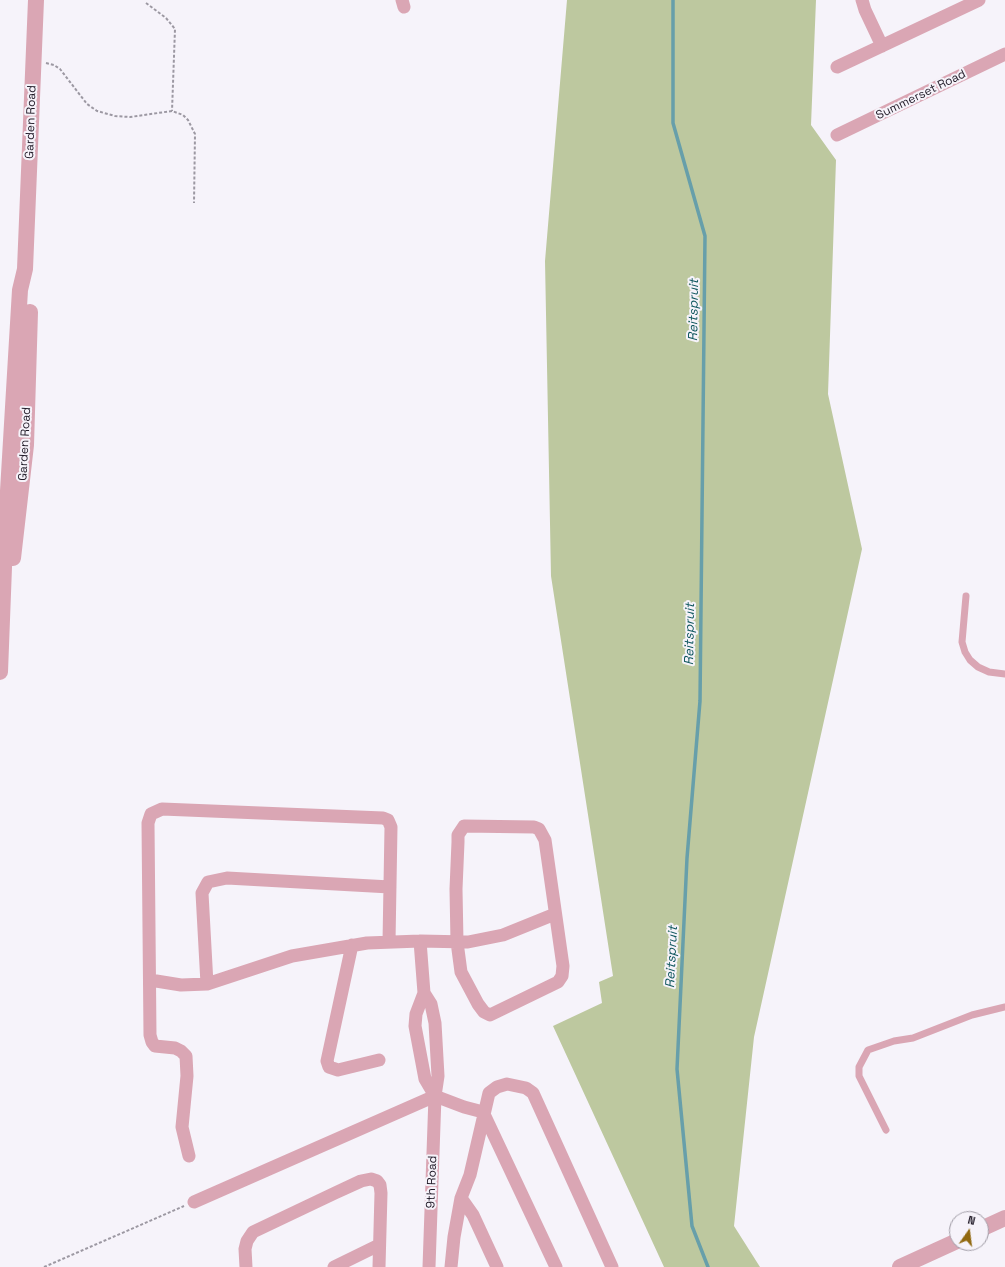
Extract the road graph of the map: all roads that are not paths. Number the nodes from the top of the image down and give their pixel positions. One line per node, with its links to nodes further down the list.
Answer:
1 (36, 0): 8 (street, Garden Road)
2 (862, 0): 4 (street)
3 (979, 0): 4 (street)
4 (882, 46): 6 (street)
5 (1005, 54): 7 (street, Summerset Road)
6 (837, 68)
7 (837, 135)
8 (12, 448): 10 (street, Garden Road); 12 (street, Garden Road)
9 (0, 470): 10 (street)
10 (8, 490): 12 (street, Garden Road)
11 (966, 596): 14 (lane)
12 (3, 619): 13 (street, Garden Road)
13 (0, 672)
14 (1005, 674)
15 (390, 888): 18 (street); 21 (street); 22 (street)
16 (555, 914): 19 (street); 19 (street); 19 (street)
17 (420, 941): 18 (street); 19 (street); 23 (street)
18 (389, 942): 20 (street)
19 (457, 942)
20 (352, 945): 22 (street); 25 (street)
21 (150, 980): 22 (street); 29 (street)
22 (207, 984)
23 (424, 993): 26 (street, 9th Road); 26 (street)
24 (1005, 1007): 28 (lane)
25 (379, 1060)
26 (435, 1096): 27 (street); 31 (street); 40 (street, 9th Road)
27 (483, 1112): 30 (street); 43 (street); 44 (street)
28 (886, 1130)
29 (189, 1156)
30 (462, 1198): 41 (street); 42 (street)
31 (194, 1202)
32 (1005, 1218): 33 (street)
33 (989, 1225)
34 (379, 1245): 37 (street); 38 (street); 39 (street)
35 (949, 1245): 36 (street)
36 (922, 1262): 45 (street)
37 (246, 1267)
38 (334, 1267)
39 (379, 1267)
40 (429, 1267)
41 (451, 1267)
42 (497, 1267)
43 (556, 1267)
44 (612, 1267)
45 (900, 1267)

